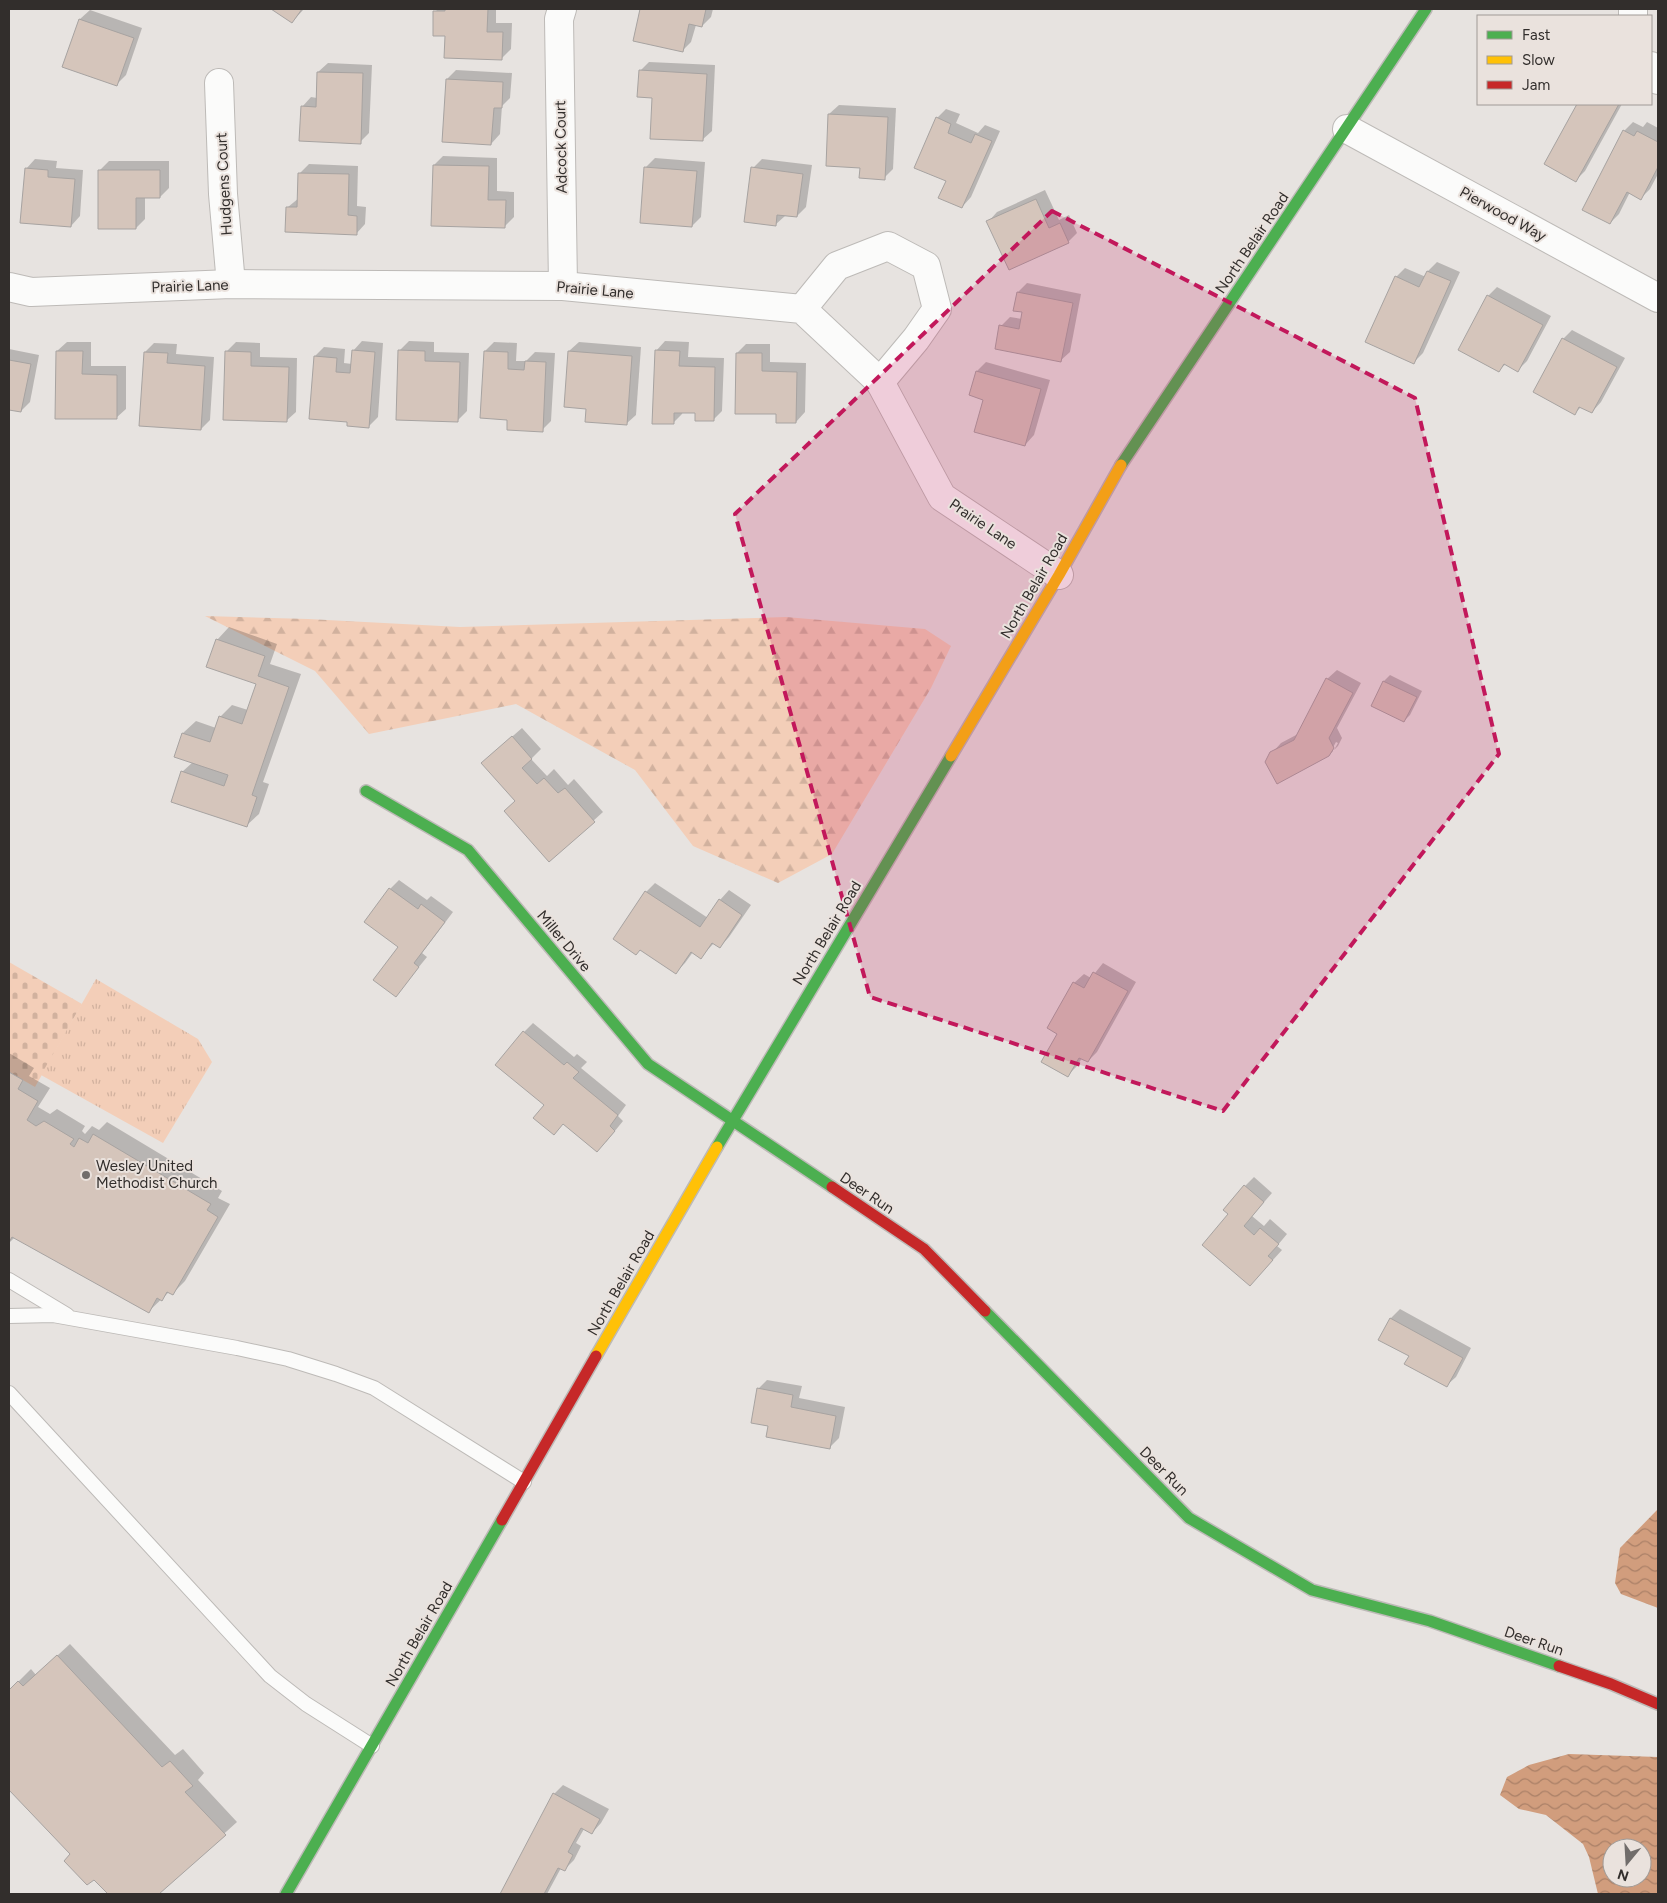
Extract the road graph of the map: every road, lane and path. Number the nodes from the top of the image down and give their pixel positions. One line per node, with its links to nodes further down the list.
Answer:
1 (562, 9): 8 (street, Adcock Court)
2 (1426, 9): 6 (street, North Belair Road)
3 (1652, 68): 4 (street)
4 (1658, 80)
5 (218, 83): 7 (street, Hudgens Court)
6 (1347, 129): 10 (street, Pierwood Way); 13 (street, North Belair Road)
7 (231, 284): 8 (street, Prairie Lane); 9 (street, Prairie Lane)
8 (564, 286): 11 (street, Prairie Lane)
9 (9, 287)
10 (1658, 298)
11 (802, 309): 12 (street, Prairie Lane); 12 (street)
12 (880, 382): 13 (street, Prairie Lane)
13 (1059, 575): 15 (street, North Belair Road)
14 (366, 791): 15 (street, Miller Drive)
15 (732, 1121): 20 (street, North Belair Road); 21 (street, Deer Run)
16 (9, 1280): 18 (lane)
17 (9, 1316): 18 (lane)
18 (74, 1319): 20 (lane)
19 (9, 1394): 22 (lane)
20 (524, 1482): 22 (street, North Belair Road)
21 (1658, 1704)
22 (372, 1746): 23 (street, North Belair Road)
23 (286, 1894)

